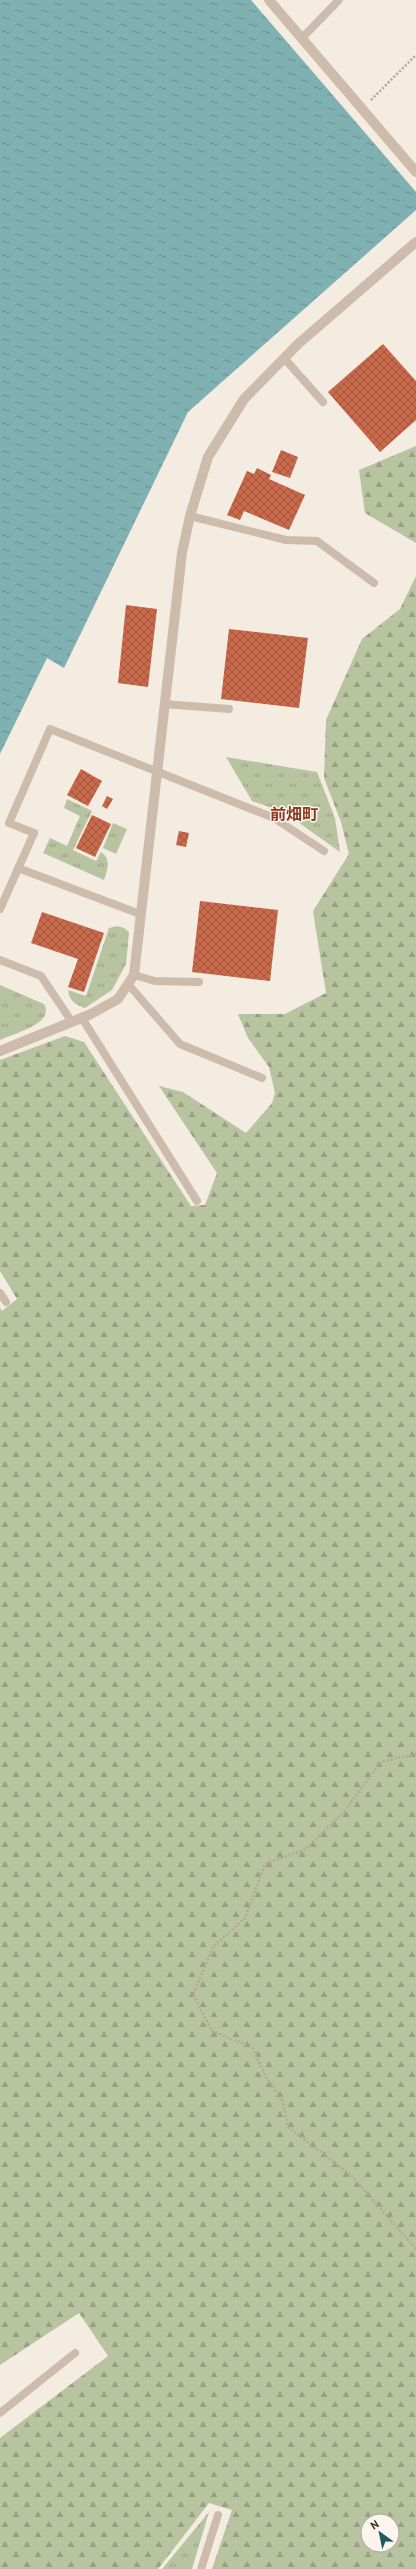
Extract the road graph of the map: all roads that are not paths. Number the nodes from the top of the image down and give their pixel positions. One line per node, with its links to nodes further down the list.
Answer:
1 (269, 0): 3 (street)
2 (339, 0): 3 (lane)
3 (302, 38): 4 (street)
4 (416, 172)
5 (416, 242): 6 (street)
6 (284, 358): 7 (lane); 8 (street)
7 (323, 402)
8 (190, 516): 9 (lane); 10 (street)
9 (374, 583)
10 (164, 704): 11 (lane); 12 (street)
11 (229, 708)
12 (157, 770): 13 (lane); 14 (lane); 16 (street)
13 (324, 852)
14 (18, 868): 15 (lane); 16 (lane)
15 (0, 909)
16 (140, 914): 18 (street)
17 (0, 960): 21 (lane)
18 (131, 980): 19 (lane); 20 (street); 23 (lane)
19 (199, 982)
20 (82, 1018): 21 (street); 24 (lane)
21 (72, 1022): 22 (street)
22 (0, 1051)
23 (262, 1078)
24 (197, 1201)
25 (0, 1293): 26 (lane)
26 (6, 1302)
27 (75, 2353): 28 (lane)
28 (0, 2413)
29 (218, 2515): 30 (lane)
30 (201, 2569)

